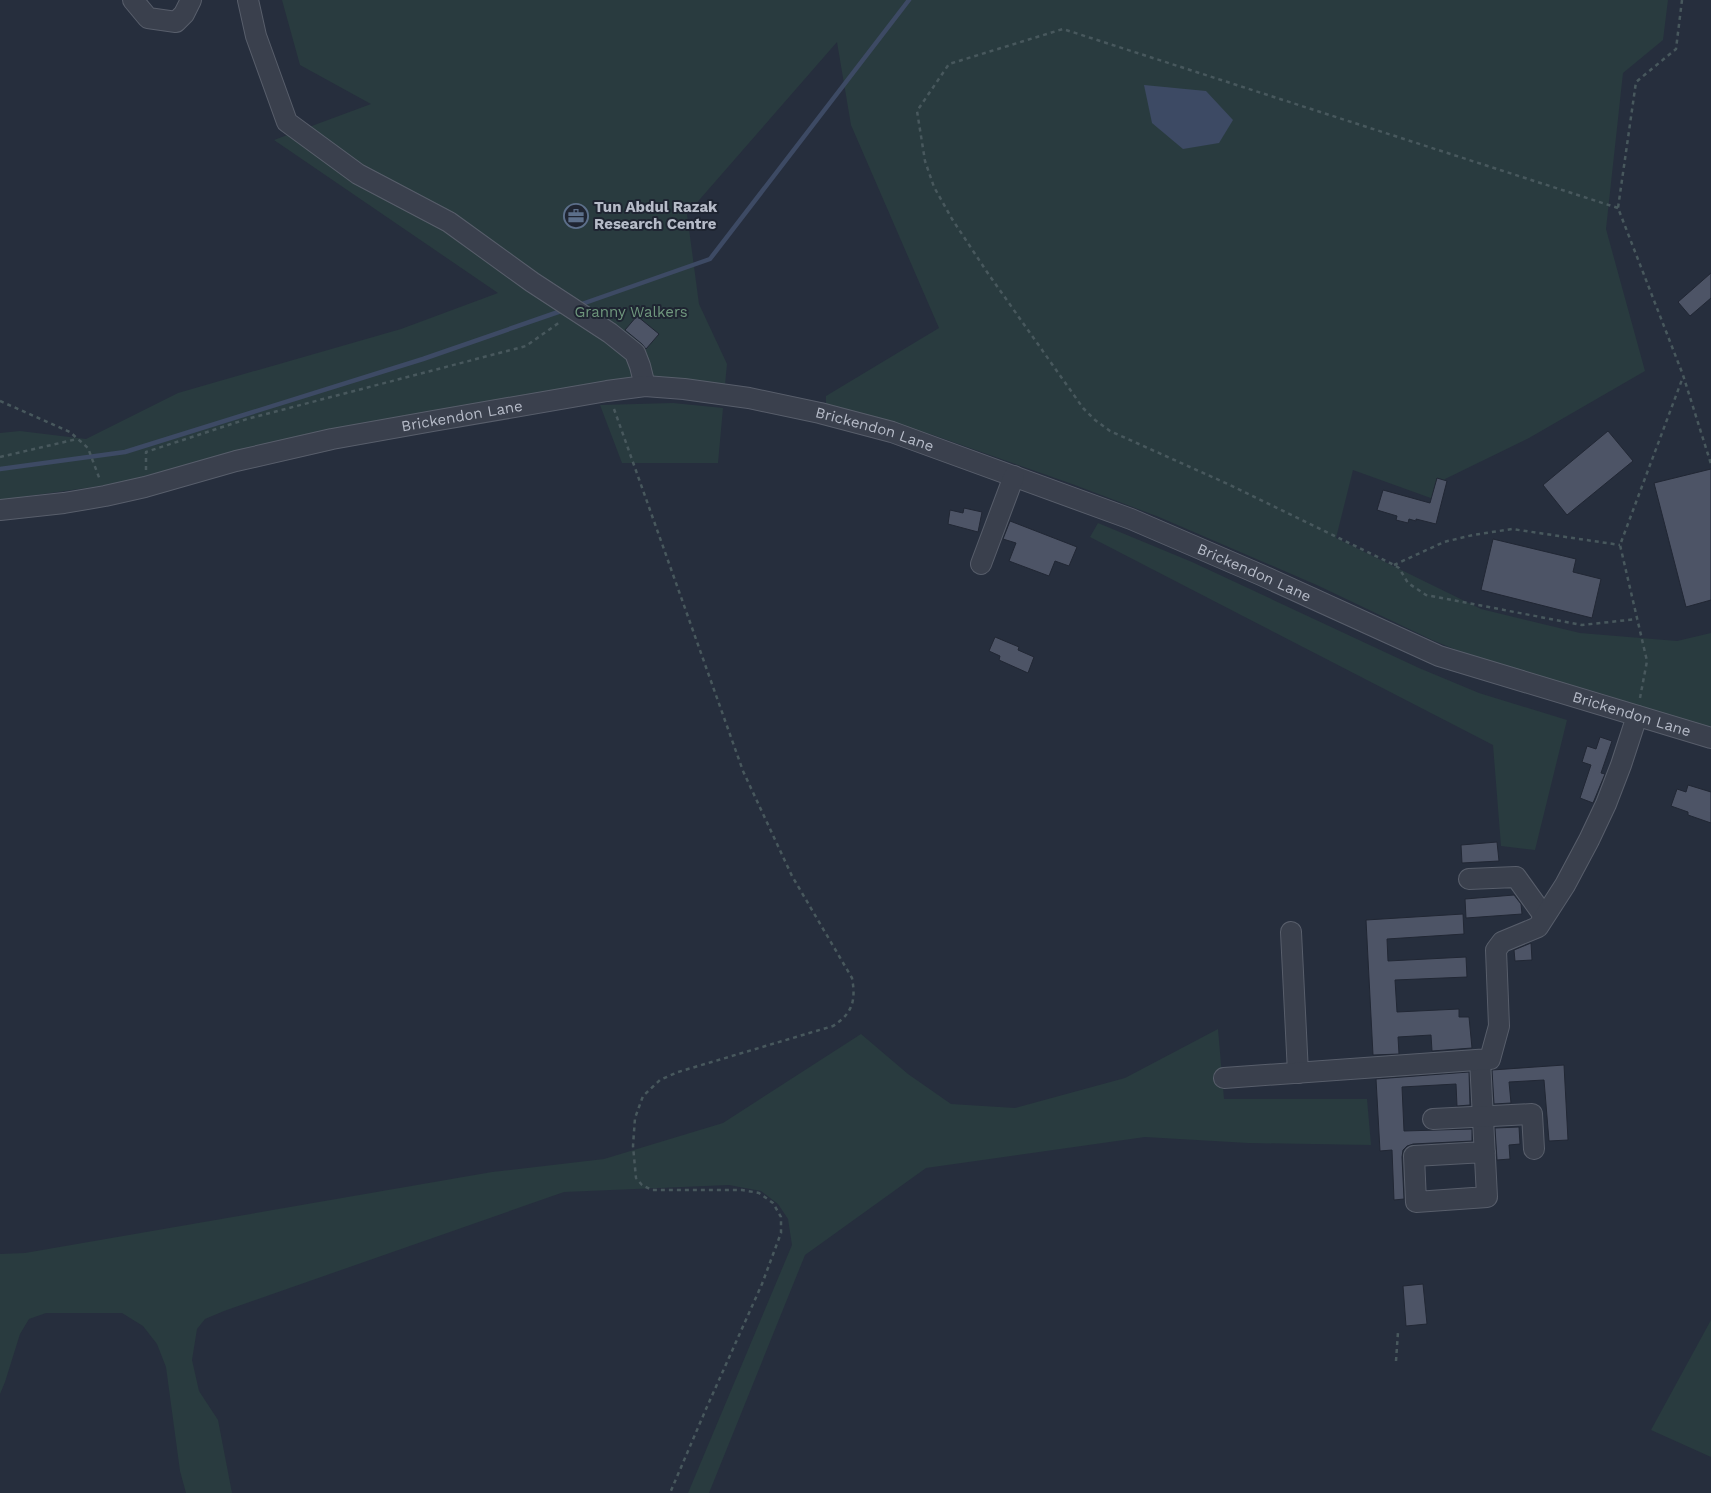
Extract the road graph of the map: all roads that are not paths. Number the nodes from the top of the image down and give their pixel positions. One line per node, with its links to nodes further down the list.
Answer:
1 (133, 0): 2 (street)
2 (191, 0)
3 (248, 0): 4 (street)
4 (645, 386): 5 (street, Brickendon Lane); 6 (street, Brickendon Lane)
5 (1014, 476): 7 (street); 8 (street, Brickendon Lane)
6 (0, 510)
7 (981, 564)
8 (1637, 716): 9 (street, Brickendon Lane); 11 (street)
9 (1711, 738)
10 (1469, 879): 11 (street)
11 (1544, 916): 13 (street)
12 (1291, 932): 14 (street)
13 (1480, 1060): 14 (street); 16 (street)
14 (1298, 1073): 15 (street)
15 (1224, 1078)
16 (1483, 1118): 17 (street); 18 (street); 19 (street)
17 (1434, 1119)
18 (1534, 1149)
19 (1485, 1152)

